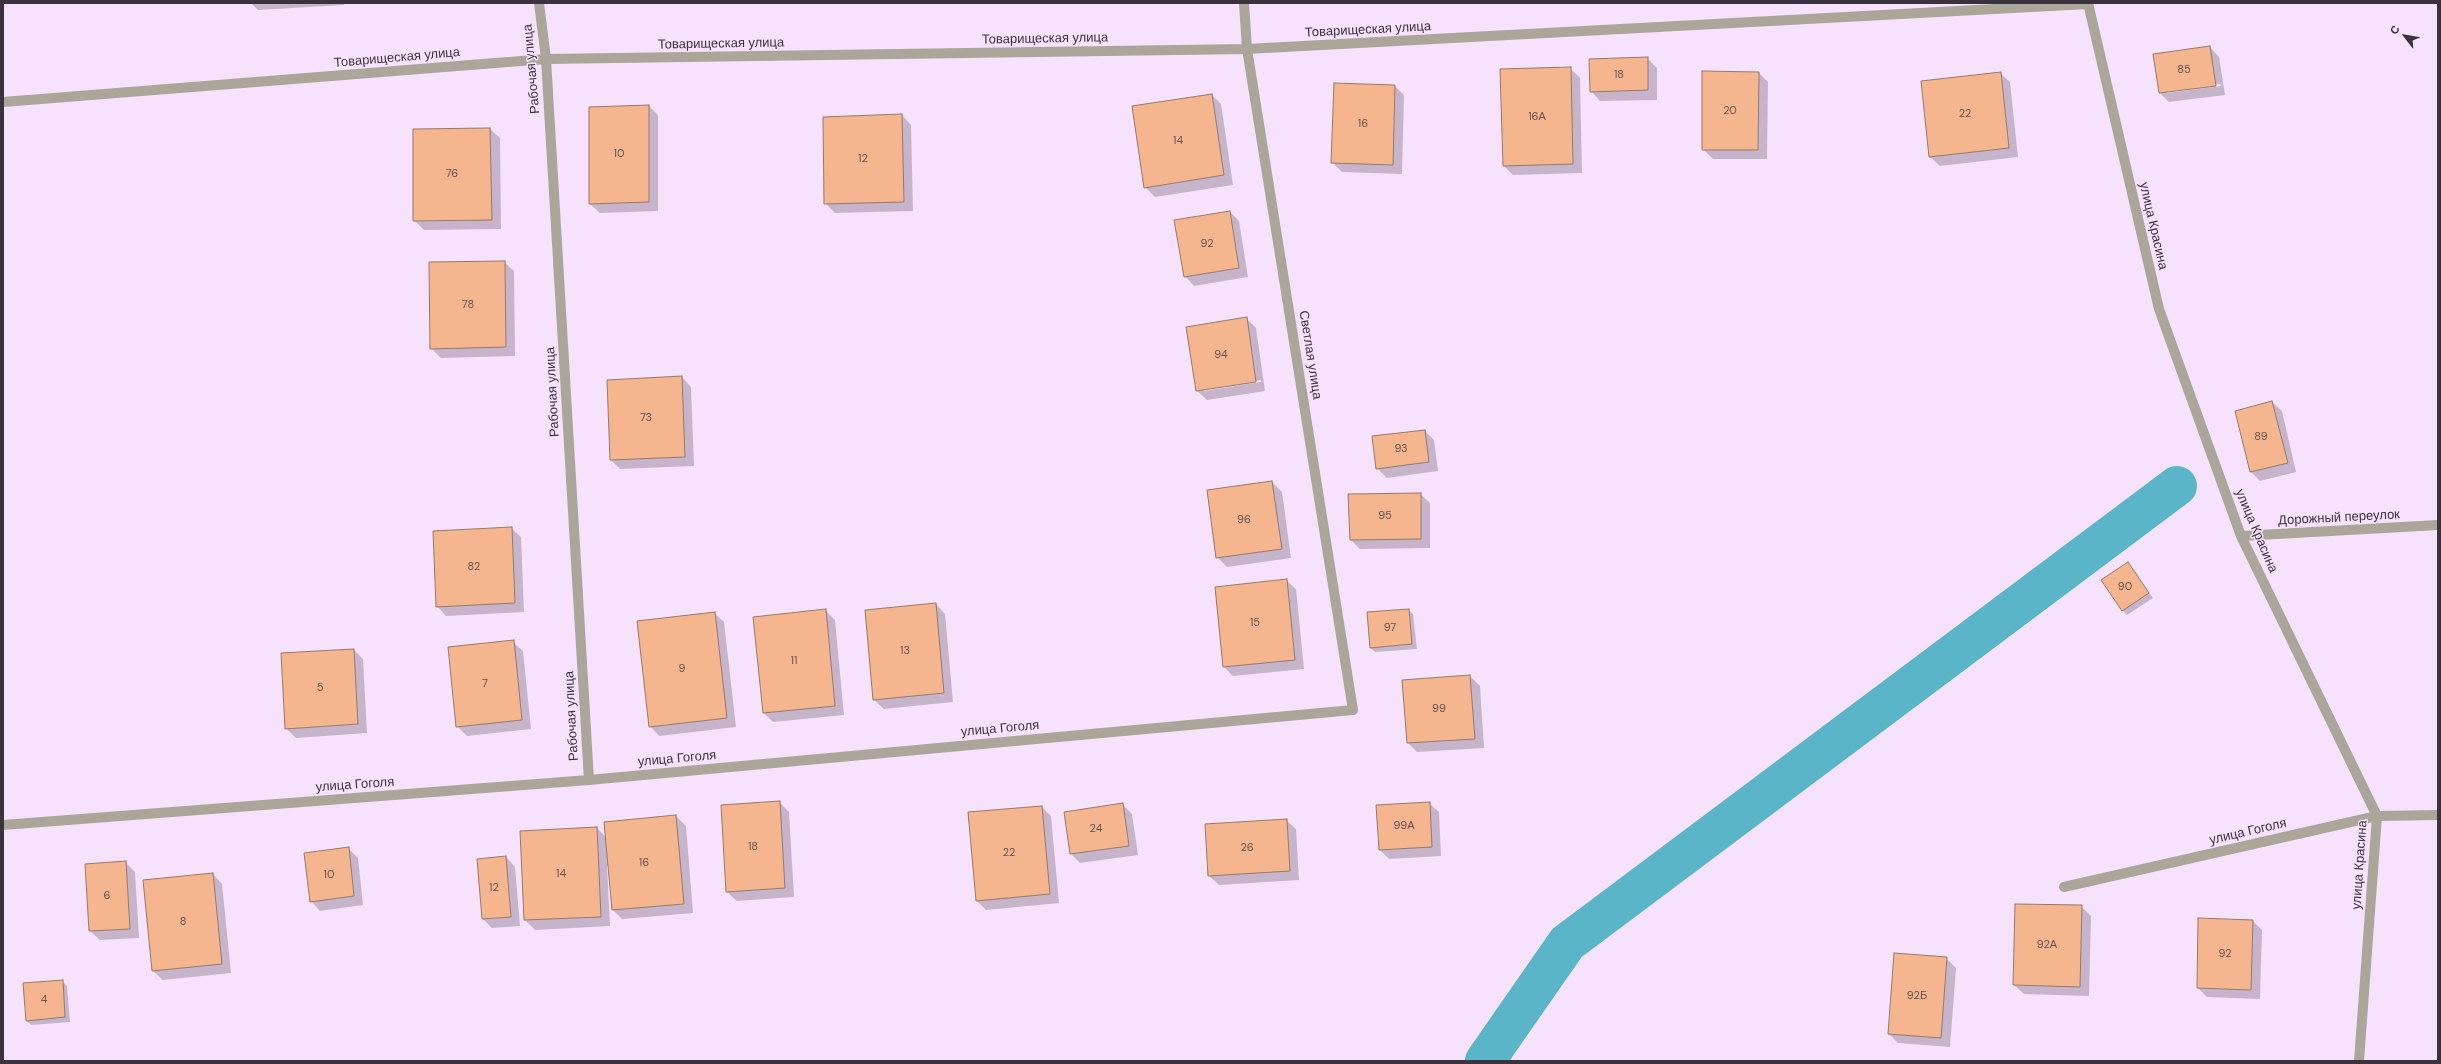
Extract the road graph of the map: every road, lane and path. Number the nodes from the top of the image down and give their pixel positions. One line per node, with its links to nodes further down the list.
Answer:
1 (539, 3): 5 (street, Рабочая улица)
2 (1244, 3): 4 (street, Светлая улица)
3 (2088, 4): 4 (street, Товарищеская улица); 8 (street, улица Красина)
4 (1248, 49): 5 (street, Товарищеская улица); 9 (street, Светлая улица)
5 (546, 59): 6 (street, Товарищеская улица); 10 (street, Рабочая улица)
6 (3, 102)
7 (2438, 525): 8 (street, Дорожный переулок)
8 (2241, 536): 12 (street, улица Красина)
9 (1353, 710): 10 (street, улица Гоголя)
10 (589, 780): 13 (street, улица Гоголя)
11 (2438, 815): 12 (street, улица Гоголя)
12 (2377, 816): 14 (street, улица Гоголя); 15 (street, улица Красина)
13 (3, 825)
14 (2064, 887)
15 (2359, 1061)

